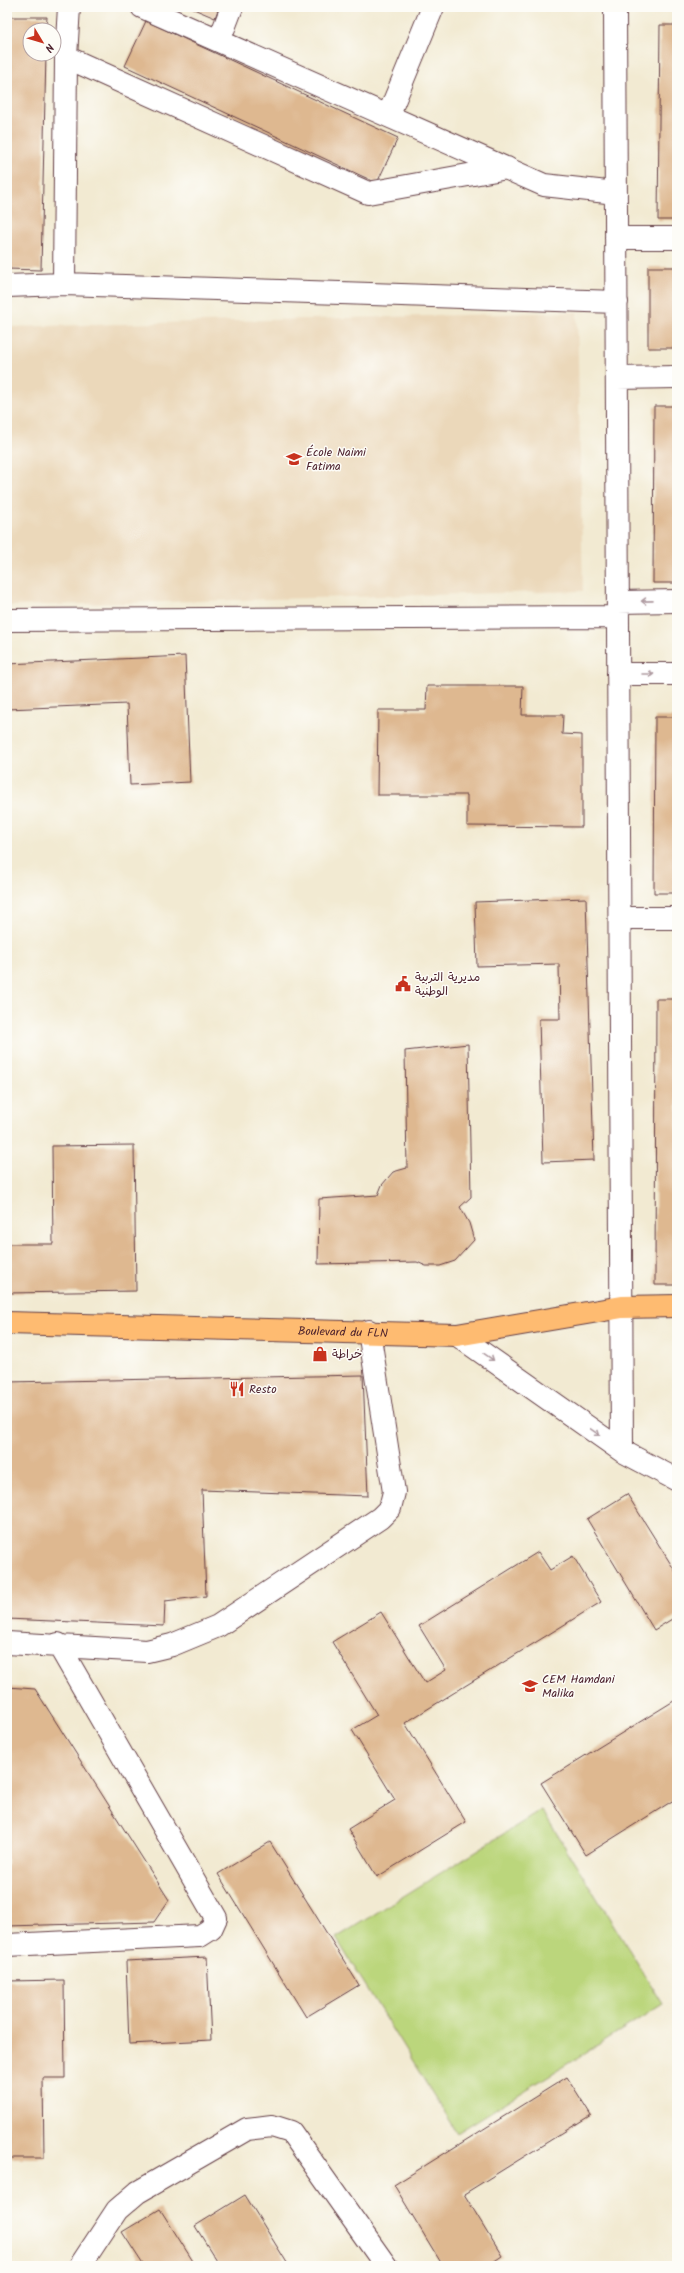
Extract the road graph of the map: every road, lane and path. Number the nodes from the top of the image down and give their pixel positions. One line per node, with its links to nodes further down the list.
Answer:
1 (69, 7): 7 (street)
2 (142, 7): 6 (street)
3 (232, 7): 6 (street)
4 (433, 7): 8 (street)
5 (615, 7): 10 (street)
6 (219, 41): 8 (street)
7 (66, 57): 9 (street); 13 (street)
8 (388, 116): 9 (street)
9 (507, 168): 10 (street)
10 (616, 193): 11 (street)
11 (616, 238): 12 (street); 15 (street)
12 (677, 238)
13 (64, 284): 14 (street); 15 (street)
14 (7, 286)
15 (617, 302): 17 (street)
16 (677, 377): 17 (street)
17 (617, 378): 19 (street)
18 (677, 601): 19 (street, one-way to 19)
19 (618, 609): 20 (street); 21 (street)
20 (7, 620)
21 (618, 674): 22 (street, one-way to 22); 23 (street)
22 (677, 674)
23 (620, 918): 24 (street); 25 (street)
24 (677, 918)
25 (622, 1306): 26 (main road, Boulevard du FLN); 29 (main road, Boulevard du FLN); 30 (street)
26 (677, 1306)
27 (7, 1323): 28 (main road, Boulevard du FLN)
28 (369, 1331): 29 (main road, Boulevard du FLN); 33 (street)
29 (457, 1335): 30 (street, one-way to 30)
30 (622, 1451): 31 (street)
31 (677, 1480)
32 (7, 1643): 33 (street)
33 (58, 1644): 34 (street)
34 (7, 1946)
35 (80, 2266): 36 (street)
36 (386, 2266)

